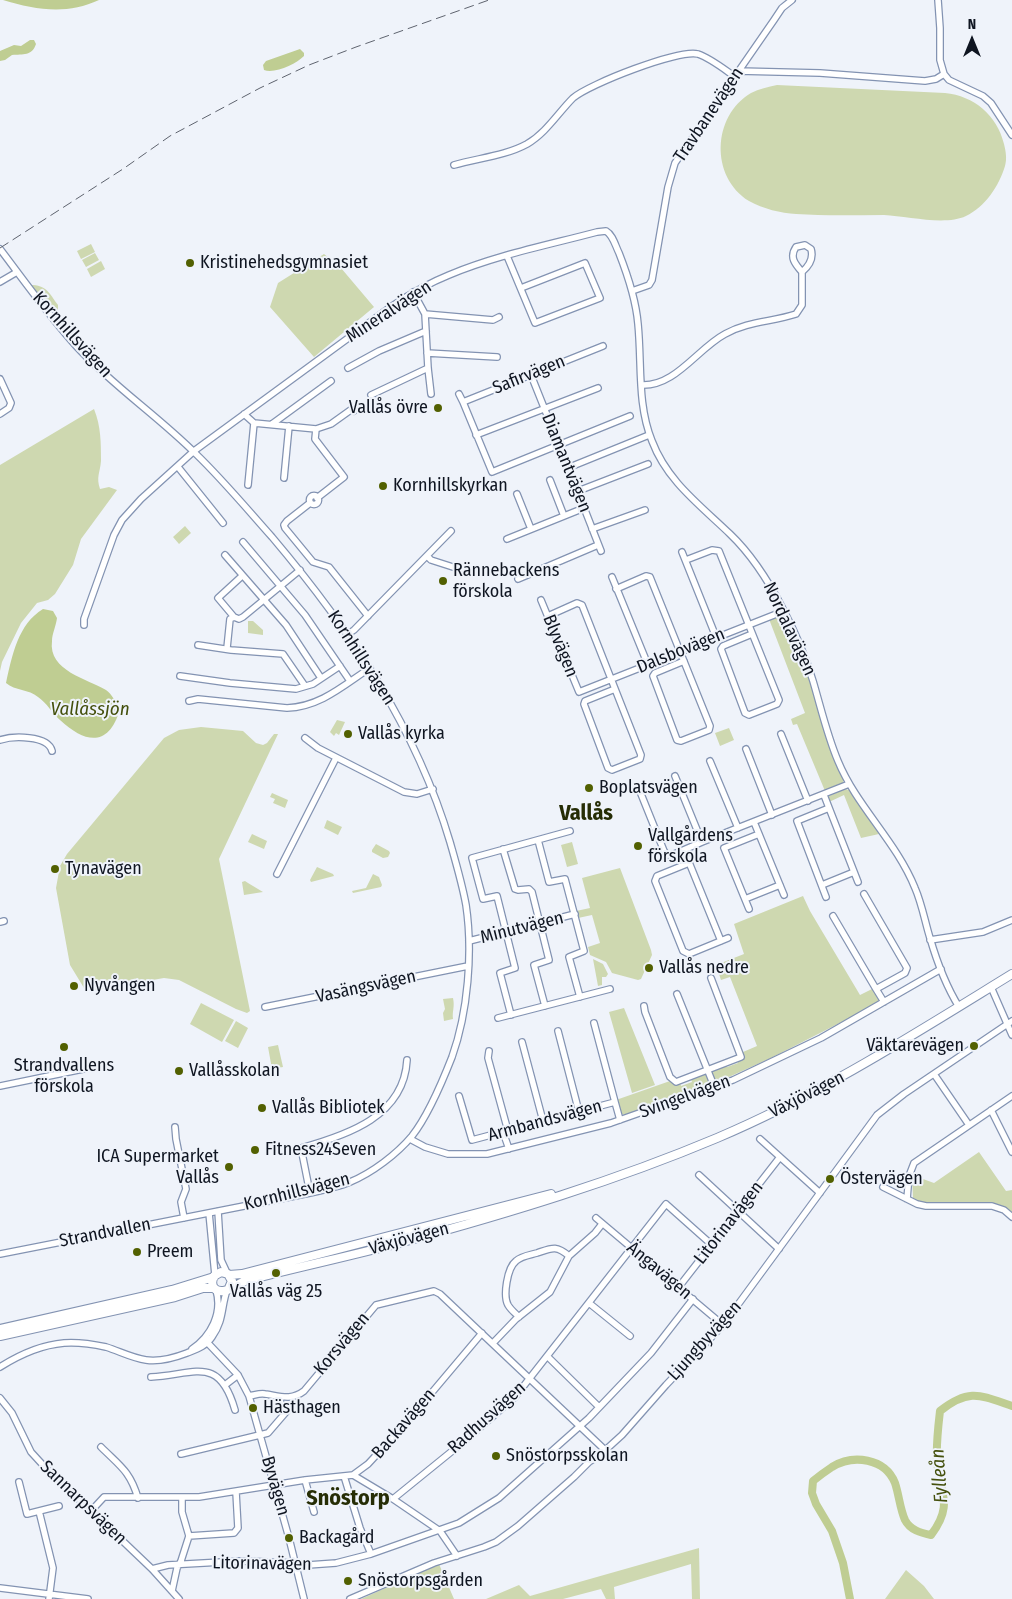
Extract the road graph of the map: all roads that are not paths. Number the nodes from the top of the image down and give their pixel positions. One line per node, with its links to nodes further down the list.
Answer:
1 (792, 0): 3 (street, Travbanevägen)
2 (938, 0): 4 (street)
3 (736, 73): 4 (street); 6 (street); 14 (street, Travbanevägen)
4 (944, 74): 5 (street)
5 (1012, 135)
6 (454, 165)
7 (611, 235): 9 (street, Mineralvägen); 14 (street, Nordalavägen)
8 (0, 249): 10 (street, Kornhillsvägen)
9 (507, 256): 13 (street); 15 (street, Mineralvägen)
10 (17, 272): 12 (street); 45 (street, Kornhillsvägen)
11 (802, 272): 11 (street); 27 (street)
12 (0, 282)
13 (521, 288): 13 (street)
14 (632, 291): 27 (street, Nordalavägen)
15 (413, 292): 16 (street); 36 (street, Mineralvägen)
16 (425, 314): 17 (street); 18 (street)
17 (499, 317)
18 (426, 331): 20 (street); 22 (street)
19 (603, 346): 24 (street, Safirvägen)
20 (427, 353): 21 (street); 23 (street)
21 (497, 357)
22 (348, 368)
23 (428, 368): 29 (street); 31 (street)
24 (531, 375): 32 (street, Safirvägen); 33 (street, Diamantvägen)
25 (0, 379): 35 (street)
26 (331, 381): 39 (street)
27 (641, 386): 43 (street, Nordalavägen)
28 (598, 388): 33 (street)
29 (431, 394)
30 (460, 394): 32 (street)
31 (372, 395)
32 (462, 402): 42 (street)
33 (544, 409): 42 (street); 44 (street, Diamantvägen)
34 (354, 411): 41 (street)
35 (0, 414)
36 (244, 414): 38 (street); 45 (street, Mineralvägen)
37 (630, 416): 44 (street)
38 (254, 423): 39 (street); 51 (street)
39 (272, 424): 40 (street)
40 (289, 426): 41 (street); 49 (street)
41 (316, 429): 77 (street)
42 (476, 435): 44 (street)
43 (649, 435): 48 (street); 76 (street, Nordalavägen)
44 (559, 445): 48 (street, Diamantvägen)
45 (194, 452): 47 (street, Mineralvägen); 68 (street, Kornhillsvägen)
46 (648, 464): 52 (street)
47 (178, 466): 57 (street); 81 (street, Mineralvägen)
48 (570, 467): 52 (street, Diamantvägen)
49 (284, 478)
50 (550, 480): 56 (street)
51 (248, 484)
52 (578, 491): 54 (street, Diamantvägen)
53 (517, 494): 58 (street)
54 (584, 508): 56 (street); 59 (street, Diamantvägen)
55 (645, 510): 59 (street)
56 (564, 516): 58 (street)
57 (223, 523)
58 (531, 529): 61 (street)
59 (592, 529): 71 (street, Diamantvägen)
60 (452, 531): 65 (street)
61 (507, 540)
62 (244, 542): 72 (street)
63 (682, 552): 66 (street)
64 (225, 555): 69 (street)
65 (428, 556): 67 (street); 77 (street)
66 (686, 560): 80 (street); 84 (street)
67 (456, 568)
68 (300, 570): 72 (street); 82 (street, Kornhillsvägen)
69 (242, 576): 74 (street); 79 (street)
70 (612, 577): 73 (street)
71 (518, 579)
72 (281, 586): 74 (street); 90 (street)
73 (616, 588): 87 (street); 89 (street)
74 (264, 600): 79 (street); 93 (street)
75 (541, 600): 78 (street, Blyvägen)
76 (784, 610): 80 (street, Dalsbovägen); 108 (street, Nordalavägen)
77 (368, 616): 82 (street)
78 (548, 616): 94 (street); 98 (street, Blyvägen)
79 (232, 618): 86 (street)
80 (749, 624): 83 (street); 84 (street, Dalsbovägen)
81 (84, 626)
82 (348, 634): 91 (street, Kornhillsvägen)
83 (752, 634): 83 (street)
84 (716, 637): 87 (street, Dalsbovägen)
85 (198, 644): 86 (street)
86 (227, 648): 96 (street)
87 (681, 652): 88 (street); 89 (street, Dalsbovägen)
88 (684, 661): 88 (street)
89 (648, 665): 94 (street, Dalsbovägen)
90 (340, 666): 93 (street); 95 (street)
91 (370, 668): 95 (street); 110 (street, Kornhillsvägen)
92 (180, 676): 96 (street)
93 (321, 678): 96 (street)
94 (612, 679): 97 (street); 98 (street, Dalsbovägen)
95 (350, 681): 99 (street)
96 (305, 686)
97 (615, 689): 97 (street)
98 (579, 692)
99 (190, 701)
100 (781, 734): 112 (street)
101 (305, 738): 105 (street)
102 (0, 740): 104 (street)
103 (746, 749): 114 (street)
104 (52, 752)
105 (336, 758): 110 (street); 125 (street)
106 (710, 761): 116 (street)
107 (675, 776): 120 (street)
108 (849, 784): 111 (street); 140 (street, Nordalavägen)
109 (639, 789): 122 (street)
110 (433, 790): 141 (street, Kornhillsvägen)
111 (824, 795): 112 (street); 113 (street)
112 (808, 801): 114 (street)
113 (829, 808): 124 (street); 128 (street)
114 (772, 815): 115 (street)
115 (754, 822): 116 (street); 118 (street)
116 (738, 828): 120 (street)
117 (570, 831): 119 (street)
118 (759, 834): 127 (street); 132 (street)
119 (538, 840): 121 (street); 134 (street)
120 (702, 842): 122 (street)
121 (504, 849): 137 (street); 138 (street)
122 (684, 850): 123 (street)
123 (689, 863): 142 (street); 142 (street)
124 (854, 872): 126 (street); 128 (street)
125 (277, 874)
126 (858, 882)
127 (780, 884): 130 (street); 132 (street)
128 (822, 885): 131 (street)
129 (864, 894): 149 (street)
130 (784, 895)
131 (826, 897)
132 (745, 899): 133 (street)
133 (749, 909)
134 (575, 914): 137 (street, Minutvägen); 151 (street)
135 (833, 916): 149 (street)
136 (1012, 920): 140 (street)
137 (540, 924): 138 (street, Minutvägen); 153 (street)
138 (506, 932): 141 (street, Minutvägen); 157 (street)
139 (728, 938): 142 (street)
140 (930, 940): 144 (street, Nordalavägen)
141 (469, 941): 143 (street, Kornhillsvägen)
142 (721, 941)
143 (468, 966): 155 (street, Vasängsvägen); 181 (street, Kornhillsvägen)
144 (941, 969): 152 (street, Svingelvägen); 156 (street, Nordalavägen)
145 (1012, 974): 147 (highway, Växjövägen)
146 (711, 978): 167 (street)
147 (991, 987): 156 (highway, Växjövägen); 160 (street)
148 (610, 989): 151 (street)
149 (876, 989): 152 (street)
150 (677, 994): 167 (street)
151 (580, 996): 153 (street)
152 (884, 1002): 170 (street, Svingelvägen)
153 (545, 1006): 157 (street)
154 (644, 1006): 167 (street)
155 (265, 1007)
156 (959, 1007): 187 (highway, Växjövägen)
157 (511, 1015): 158 (street)
158 (498, 1018)
159 (594, 1022): 173 (street)
160 (1010, 1023): 162 (street); 168 (street, Ljungbyvägen)
161 (558, 1031): 175 (street)
162 (1012, 1035)
163 (522, 1042): 177 (street)
164 (489, 1051): 180 (street)
165 (407, 1060): 189 (street)
166 (83, 1070): 169 (street)
167 (708, 1070): 170 (street)
168 (934, 1074): 178 (street); 190 (street, Ljungbyvägen)
169 (0, 1086)
170 (714, 1086): 176 (street, Svingelvägen)
171 (460, 1096): 180 (street, Armbandsvägen)
172 (1012, 1096): 174 (street)
173 (615, 1102): 175 (street, Armbandsvägen); 176 (street, Armbandsvägen)
174 (991, 1110): 178 (street); 184 (street)
175 (580, 1112): 177 (street, Armbandsvägen)
176 (620, 1120): 183 (street, Svingelvägen)
177 (544, 1121): 180 (street, Armbandsvägen)
178 (969, 1125): 191 (street)
179 (175, 1127): 196 (street)
180 (506, 1131): 183 (street)
181 (410, 1139): 183 (street, Svingelvägen); 189 (street, Kornhillsvägen)
182 (760, 1139): 185 (street)
183 (509, 1149)
184 (1012, 1152)
185 (780, 1157): 190 (street); 194 (street, Litorinavägen)
186 (699, 1175): 194 (street)
187 (587, 1186): 204 (highway, Växjövägen); 208 (highway, Växjövägen)
188 (883, 1187): 191 (street)
189 (310, 1193): 192 (street, Kornhillsvägen)
190 (820, 1193): 201 (street, Ljungbyvägen)
191 (907, 1199): 195 (street)
192 (218, 1211): 193 (street, Kornhillsvägen); 204 (street)
193 (209, 1212): 196 (street, Strandvallen); 205 (street)
194 (737, 1212): 199 (street, Litorinavägen); 201 (street)
195 (1012, 1217)
196 (184, 1218): 202 (street, Strandvallen)
197 (596, 1218): 198 (street, Ängavägen)
198 (602, 1224): 200 (street, Ängavägen); 203 (street)
199 (712, 1245): 200 (street, Radhusvägen); 206 (street, Litorinavägen)
200 (632, 1248): 206 (street, Ängavägen); 210 (street, Radhusvägen)
201 (779, 1250): 212 (street, Ljungbyvägen)
202 (0, 1254)
203 (569, 1256): 211 (street); 211 (street)
204 (228, 1274): 205 (highway, Växjövägen); 208 (highway)
205 (214, 1276): 207 (highway); 213 (highway, Växjövägen)
206 (678, 1288): 209 (street, Ängavägen)
207 (215, 1289): 208 (highway, Växjövägen); 215 (highway, Växjövägen); 217 (street)
208 (228, 1289): 217 (street)
209 (693, 1299): 212 (street, Ängavägen); 228 (street, Litorinavägen)
210 (589, 1303): 216 (street); 219 (street, Radhusvägen)
211 (519, 1317): 218 (street)
212 (723, 1325): 233 (street, Ljungbyvägen)
213 (0, 1329)
214 (482, 1333): 218 (street); 226 (street, Korsvägen); 235 (street, Backavägen)
215 (0, 1336)
216 (630, 1336)
217 (205, 1341): 220 (street); 221 (street, Byvägen)
218 (493, 1343): 223 (street)
219 (547, 1356): 223 (street, Radhusvägen); 228 (street)
220 (0, 1367)
221 (238, 1375): 224 (street); 225 (street, Byvägen)
222 (151, 1377): 224 (street)
223 (530, 1379): 230 (street); 243 (street, Radhusvägen)
224 (225, 1385): 229 (street)
225 (249, 1396): 226 (street, Korsvägen); 231 (street, Byvägen)
226 (281, 1397): 231 (street)
227 (0, 1398): 246 (street, Sannarpsvägen)
228 (599, 1408): 230 (street, Litorinavägen)
229 (235, 1410)
230 (580, 1427): 233 (street); 248 (street, Litorinavägen)
231 (261, 1434): 234 (street); 239 (street, Byvägen)
232 (101, 1447): 241 (street)
233 (605, 1450): 251 (street, Ljungbyvägen)
234 (181, 1454)
235 (353, 1475): 236 (street); 243 (street)
236 (344, 1476): 237 (street); 250 (street)
237 (306, 1480): 239 (street); 247 (street)
238 (19, 1482): 245 (street)
239 (275, 1485): 240 (street); 252 (street, Byvägen)
240 (236, 1492): 242 (street); 249 (street)
241 (138, 1498): 242 (street); 246 (street)
242 (182, 1498): 249 (street)
243 (393, 1498): 248 (street)
244 (59, 1506): 245 (street)
245 (39, 1511): 257 (street)
246 (91, 1511): 254 (street, Sannarpsvägen)
247 (314, 1512)
248 (440, 1531): 250 (street, Litorinavägen); 251 (street)
249 (189, 1536): 253 (street)
250 (371, 1554): 252 (street, Litorinavägen)
251 (457, 1556): 261 (street, Ljungbyvägen)
252 (295, 1563): 253 (street, Litorinavägen); 260 (street, Byvägen)
253 (179, 1564): 254 (street, Litorinavägen); 256 (street)
254 (152, 1569): 256 (street, Sannarpsvägen)
255 (0, 1588): 257 (street)
256 (172, 1591): 259 (street, Sannarpsvägen)
257 (50, 1597): 258 (street)
258 (88, 1599)
259 (179, 1599)
260 (304, 1599)
261 (350, 1599)

